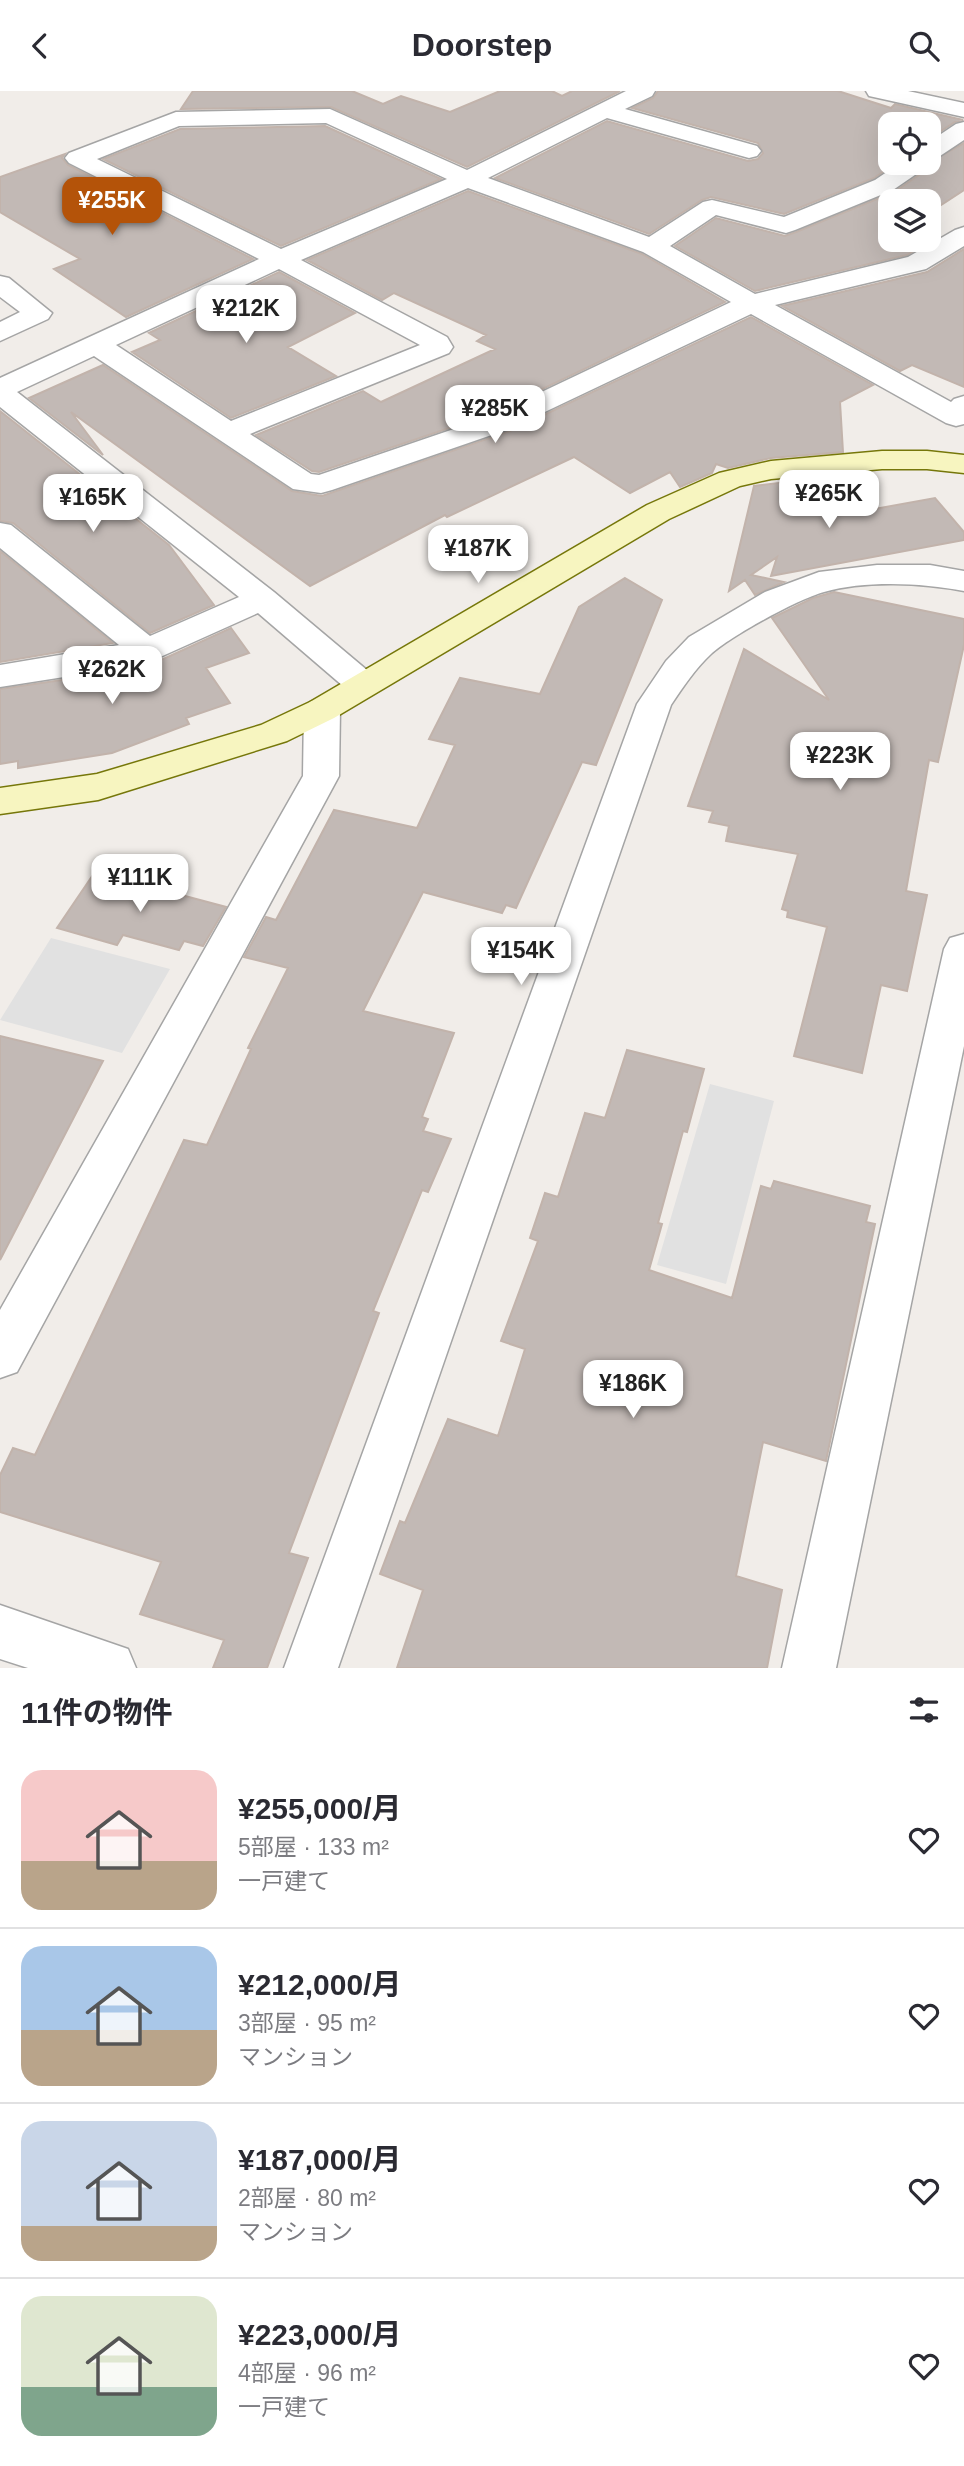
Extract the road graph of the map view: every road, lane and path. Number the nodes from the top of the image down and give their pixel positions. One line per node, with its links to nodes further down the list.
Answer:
1 (644, 91): 3 (street)
2 (877, 91): 4 (street)
3 (603, 110): 7 (street); 9 (street)
4 (964, 110)
5 (964, 129): 6 (street)
6 (941, 145)
7 (749, 151)
8 (899, 175): 11 (street)
9 (467, 179): 11 (street); 12 (street); 12 (street)
10 (964, 235): 14 (street)
11 (652, 247): 14 (street)
12 (280, 259): 16 (street); 19 (street)
13 (0, 284): 15 (street)
14 (754, 302): 18 (street); 19 (street)
15 (0, 333)
16 (97, 345): 17 (street); 19 (street)
17 (0, 391): 23 (street)
18 (961, 414)
19 (227, 433)
20 (964, 464): 26 (street)
21 (0, 532): 24 (street)
22 (964, 581): 33 (street)
23 (262, 599): 24 (street); 26 (street)
24 (146, 650): 25 (street)
25 (0, 676)
26 (362, 684): 27 (street)
27 (322, 710): 28 (street); 30 (street)
28 (0, 801)
29 (964, 949): 34 (street)
30 (0, 1356)
31 (0, 1632): 32 (street)
32 (109, 1668)
33 (311, 1668)
34 (809, 1668)

